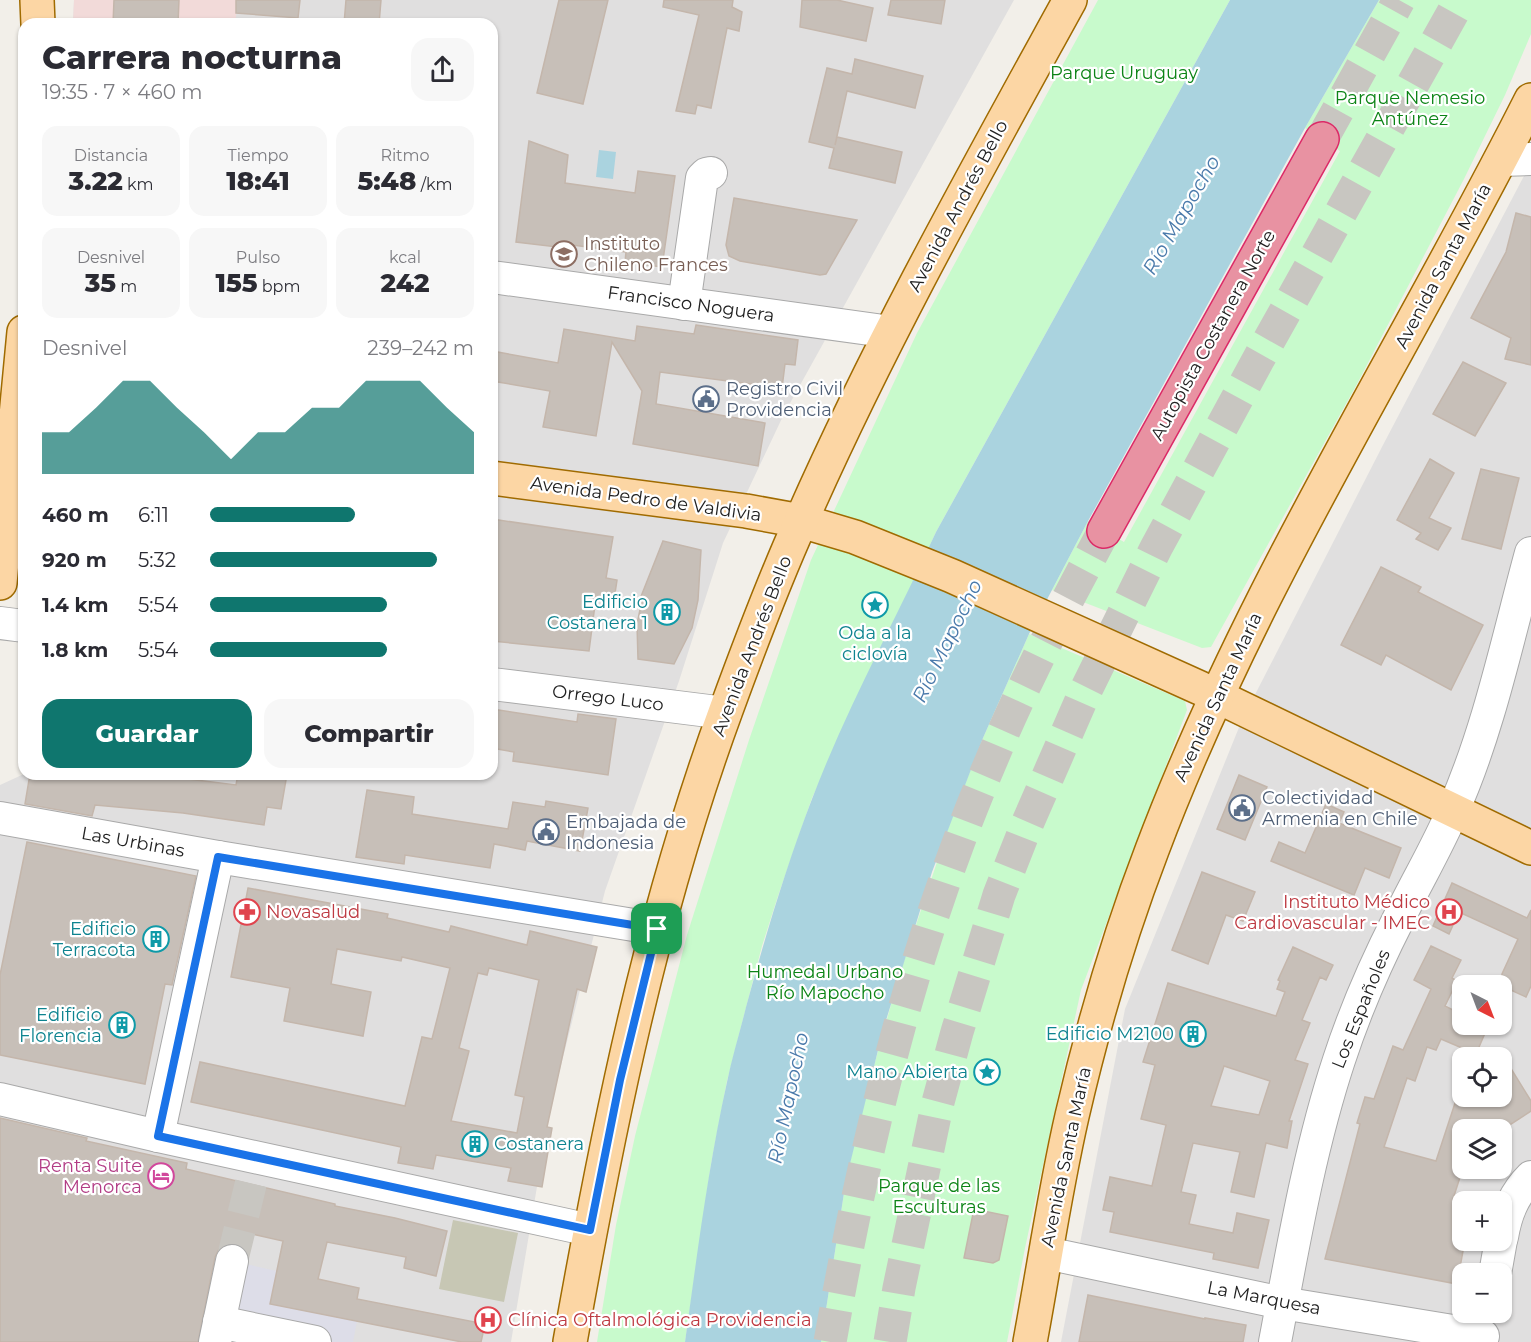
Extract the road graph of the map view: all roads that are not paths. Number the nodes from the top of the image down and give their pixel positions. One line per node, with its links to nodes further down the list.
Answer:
1 (37, 0): 3 (main road)
2 (1070, 0): 10 (main road, Avenida Andrés Bello)
3 (38, 18)
4 (1531, 100): 6 (main road, Avenida Santa María)
5 (1322, 139): 15 (highway, Autopista Costanera Norte)
6 (1516, 159): 21 (main road, Avenida Santa María)
7 (711, 173): 9 (street)
8 (498, 278): 9 (street, Francisco Noguera)
9 (684, 304): 10 (street, Francisco Noguera)
10 (891, 332): 14 (main road, Avenida Andrés Bello)
11 (18, 378): 12 (main road)
12 (13, 416): 17 (main road)
13 (498, 479): 14 (main road, Avenida Pedro de Valdivia)
14 (801, 521): 21 (main road, Avenida Pedro de Valdivia); 22 (main road, Avenida Andrés Bello)
15 (1104, 531)
16 (1531, 553): 23 (street, Los Españoles)
17 (0, 583)
18 (0, 623): 19 (street)
19 (18, 625)
20 (498, 685): 22 (street, Orrego Luco)
21 (1217, 696): 23 (main road, Avenida Pedro de Valdivia); 33 (main road, Avenida Santa María)
22 (725, 713): 27 (main road, Avenida Andrés Bello)
23 (1453, 810): 25 (main road, Avenida Pedro de Valdivia); 35 (street, Los Españoles)
24 (0, 818): 26 (street, Las Urbinas)
25 (1531, 848)
26 (215, 869): 27 (street, Las Urbinas); 29 (street)
27 (657, 929): 32 (main road, Avenida Andrés Bello)
28 (0, 1099): 29 (street)
29 (158, 1136): 32 (street)
30 (1531, 1177): 31 (street)
31 (1512, 1202)
32 (590, 1230): 39 (main road, Avenida Andrés Bello)
33 (1046, 1254): 35 (street, La Marquesa); 40 (main road, Avenida Santa María)
34 (232, 1261): 37 (street)
35 (1282, 1303): 36 (street, La Marquesa); 41 (street, Los Españoles)
36 (1484, 1330)
37 (217, 1332): 38 (street)
38 (315, 1342)
39 (570, 1342)
40 (1030, 1342)
41 (1275, 1342)

